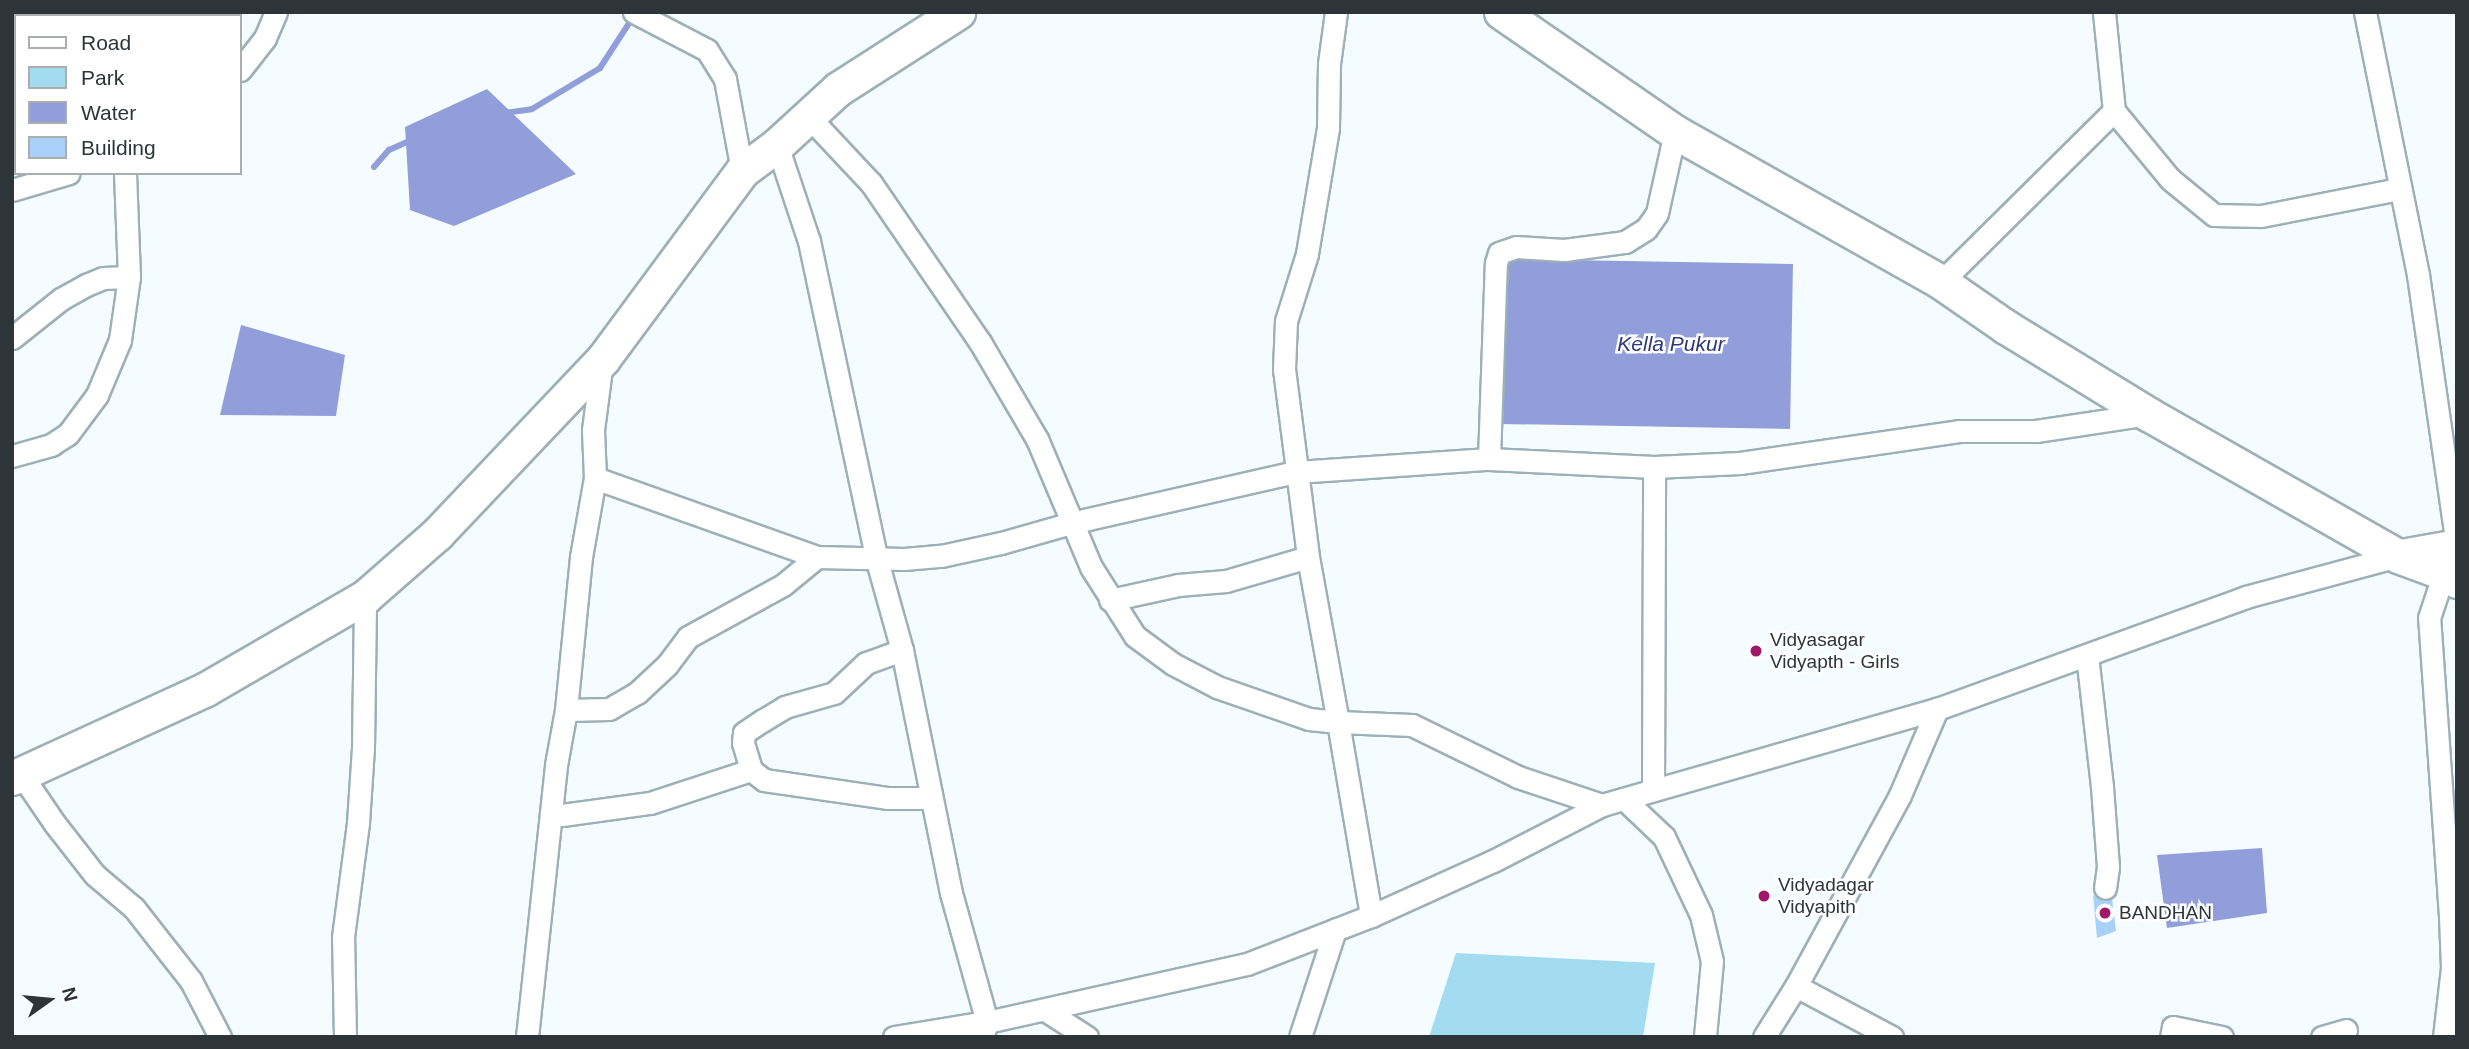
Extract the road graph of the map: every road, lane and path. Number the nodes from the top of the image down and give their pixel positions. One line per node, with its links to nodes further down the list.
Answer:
1 (276, 12): 8 (street)
2 (634, 12): 13 (street)
3 (1336, 12): 26 (street)
4 (1501, 12): 11 (main road)
5 (2104, 12): 9 (street)
6 (2365, 12): 16 (street)
7 (949, 14): 10 (main road)
8 (242, 67)
9 (2114, 111): 16 (street); 19 (street)
10 (808, 116): 12 (main road); 28 (street)
11 (1675, 132): 19 (main road); 24 (street)
12 (777, 145): 13 (main road); 31 (street)
13 (742, 171): 21 (main road)
14 (62, 175): 17 (street)
15 (125, 175): 18 (street)
16 (2399, 189): 33 (street)
17 (12, 190)
18 (129, 277): 20 (street); 23 (street)
19 (1941, 282): 22 (main road)
20 (12, 338)
21 (603, 359): 27 (street); 34 (main road)
22 (2148, 414): 25 (street); 29 (main road)
23 (12, 456)
24 (1489, 459): 25 (street); 26 (street)
25 (1654, 467): 43 (street)
26 (1296, 472): 28 (street); 32 (street)
27 (595, 478): 30 (street); 38 (street)
28 (1071, 523): 31 (street); 35 (street)
29 (2398, 556): 33 (main road); 37 (street)
30 (817, 557): 31 (street); 38 (street)
31 (876, 557): 36 (street)
32 (1308, 557): 35 (street); 40 (street)
33 (2454, 561): 67 (street)
34 (365, 597): 42 (main road); 56 (street)
35 (1110, 600): 40 (street)
36 (902, 650): 41 (street); 44 (street)
37 (2087, 654): 39 (street); 48 (street)
38 (566, 709): 57 (street)
39 (1937, 709): 43 (street); 51 (street)
40 (1338, 722): 46 (street); 49 (street)
41 (751, 770): 44 (street); 47 (street)
42 (17, 776): 55 (street)
43 (1653, 790): 45 (street)
44 (931, 798): 53 (street)
45 (1623, 799): 46 (street); 61 (street)
46 (1602, 805): 49 (street)
47 (562, 815)
48 (2105, 888)
49 (1371, 916): 50 (street)
50 (1335, 930): 52 (street); 60 (street)
51 (1796, 986): 62 (street); 63 (street)
52 (1045, 1010): 53 (street); 59 (street)
53 (985, 1029): 58 (street)
54 (2346, 1030): 66 (street)
55 (220, 1037)
56 (345, 1037)
57 (527, 1037)
58 (894, 1037)
59 (1087, 1037)
60 (1300, 1037)
61 (1705, 1037)
62 (1764, 1037)
63 (1892, 1037)
64 (2171, 1037): 65 (street)
65 (2222, 1037)
66 (2322, 1037)
67 (2444, 1037)

